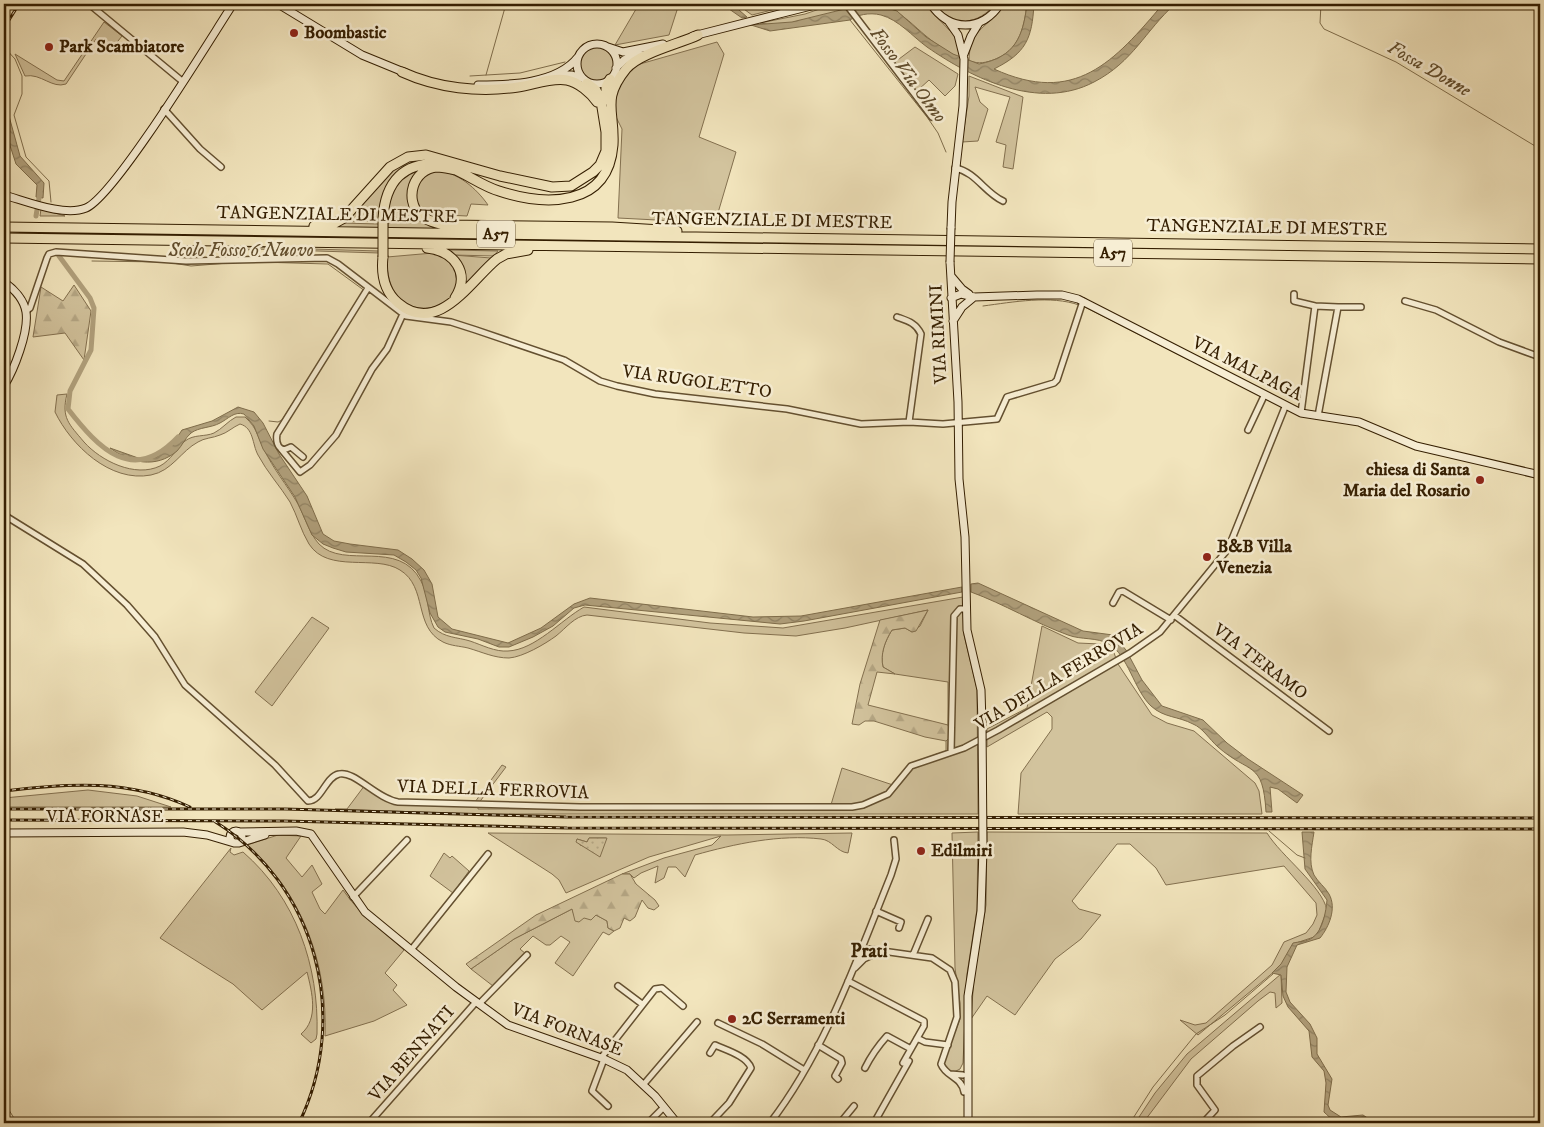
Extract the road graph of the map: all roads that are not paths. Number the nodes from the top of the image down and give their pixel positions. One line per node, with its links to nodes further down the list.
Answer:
1 (90, 4): 20 (street)
2 (232, 4): 20 (street)
3 (280, 4): 16 (street)
4 (819, 4): 10 (street)
5 (931, 4): 8 (street)
6 (1000, 4): 9 (street)
7 (847, 5): 23 (street)
8 (949, 22): 9 (street); 14 (street)
9 (979, 23): 14 (street)
10 (698, 35): 11 (street); 22 (highway, A57)
11 (652, 47): 12 (street); 15 (street)
12 (608, 48): 13 (street); 15 (street)
13 (578, 57): 17 (street); 19 (street)
14 (964, 57): 27 (street, VIA RIMINI)
15 (616, 68): 18 (street)
16 (402, 72): 17 (street); 22 (highway, A57)
17 (550, 76): 19 (street)
18 (610, 79): 19 (street); 22 (highway, A57)
19 (584, 80): 22 (highway, A57)
20 (182, 81): 21 (street)
21 (164, 109): 26 (street); 29 (street)
22 (607, 113): 25 (highway, A57); 28 (highway, A57)
23 (932, 117)
24 (434, 163): 25 (highway, A57); 28 (highway, A57); 46 (highway, A57, bridge)
25 (465, 165): 32 (highway, A57)
26 (221, 167)
27 (955, 168): 30 (street); 39 (street, VIA RIMINI, bridge)
28 (456, 170): 33 (highway, A57)
29 (4, 195)
30 (1003, 201)
31 (4, 227): 32 (highway, TANGENZIALE DI MESTRE / A57)
32 (264, 231): 33 (highway, TANGENZIALE DI MESTRE / A57)
33 (727, 237): 37 (highway, TANGENZIALE DI MESTRE / A57)
34 (4, 238): 35 (highway, TANGENZIALE DI MESTRE / A57)
35 (392, 244): 36 (highway, TANGENZIALE DI MESTRE / A57); 46 (highway, A57)
36 (592, 246): 38 (highway, TANGENZIALE DI MESTRE / A57); 46 (highway, A57)
37 (1540, 248)
38 (1540, 259)
39 (951, 276): 43 (street); 44 (street, VIA RIMINI)
40 (4, 282): 51 (street)
41 (368, 288): 51 (street, VIA RUGOLETTO); 52 (street, VIA RUGOLETTO); 64 (street)
42 (1294, 294): 48 (street)
43 (974, 297): 44 (street, VIA MALPAGA); 47 (street, VIA MALPAGA); 54 (street)
44 (951, 299): 54 (street, VIA RIMINI)
45 (1405, 301): 55 (street)
46 (452, 302)
47 (1082, 304): 57 (street, VIA MALPAGA); 62 (street, VIA RUGOLETTO)
48 (1315, 306): 49 (street); 59 (street)
49 (1338, 307): 50 (street); 60 (street)
50 (1361, 307)
51 (26, 311): 56 (street)
52 (403, 314): 61 (street, VIA RUGOLETTO); 64 (street)
53 (897, 317): 61 (street)
54 (953, 322): 62 (street, VIA RIMINI)
55 (1540, 357)
56 (4, 386)
57 (1264, 396): 58 (street, VIA MALPAGA); 63 (street)
58 (1285, 407): 59 (street, VIA MALPAGA); 70 (street, VIA DELLA FERROVIA)
59 (1301, 413): 60 (street, VIA MALPAGA)
60 (1318, 416): 66 (street, VIA MALPAGA)
61 (909, 422): 62 (street, VIA RUGOLETTO)
62 (958, 423): 69 (street, VIA RIMINI)
63 (1248, 430)
64 (281, 449): 65 (street)
65 (303, 457)
66 (1540, 475)
67 (4, 515): 72 (street, VIA DELLA FERROVIA)
68 (1113, 603): 70 (street, VIA TERAMO)
69 (966, 609): 72 (street, VIA DELLA FERROVIA); 109 (street, VIA RIMINI, bridge)
70 (1172, 618): 71 (street, VIA TERAMO); 72 (street, VIA DELLA FERROVIA)
71 (1329, 730)
72 (951, 752)
73 (240, 832): 74 (street, VIA FORNASE); 76 (street, VIA FORNASE); 80 (street)
74 (278, 832): 80 (street, VIA FORNASE); 82 (street, VIA FORNASE)
75 (4, 833): 77 (street, VIA FORNASE)
76 (231, 834): 77 (street, VIA FORNASE); 80 (street)
77 (207, 835): 80 (street, VIA FORNASE)
78 (407, 840): 82 (street)
79 (894, 840): 83 (street)
80 (236, 843)
81 (488, 854): 88 (street)
82 (353, 897): 88 (street, VIA FORNASE)
83 (876, 911): 85 (street); 86 (street)
84 (928, 919): 91 (street)
85 (899, 928)
86 (866, 935): 87 (street); 89 (street)
87 (861, 948): 89 (street); 92 (street)
88 (411, 950): 95 (street, VIA FORNASE)
89 (874, 952): 91 (street); 92 (street)
90 (527, 955): 95 (street, VIA FORNASE)
91 (913, 955): 103 (street)
92 (852, 971): 93 (street)
93 (848, 981): 101 (street); 102 (street)
94 (618, 986): 96 (street)
95 (477, 1003): 106 (street, VIA FORNASE); 117 (street, VIA BENNATI)
96 (642, 1004): 97 (street); 106 (street)
97 (683, 1006)
98 (697, 1022): 111 (street)
99 (718, 1023): 108 (street)
100 (1260, 1027): 124 (street)
101 (917, 1038): 103 (street); 104 (street)
102 (818, 1044): 108 (street); 110 (street)
103 (948, 1045): 109 (street)
104 (911, 1049): 107 (street); 123 (street)
105 (710, 1053): 120 (street)
106 (602, 1059): 111 (street, VIA FORNASE); 113 (street)
107 (865, 1068)
108 (804, 1070): 121 (street)
109 (961, 1075): 112 (street); 116 (street, VIA RIMINI)
110 (838, 1079)
111 (644, 1084): 115 (street, VIA FORNASE)
112 (964, 1092): 116 (street)
113 (608, 1106)
114 (854, 1106): 122 (street)
115 (664, 1107): 118 (street); 119 (street, VIA FORNASE)
116 (968, 1121)
117 (370, 1123)
118 (648, 1123)
119 (677, 1123)
120 (710, 1123)
121 (770, 1123)
122 (840, 1123)
123 (874, 1123)
124 (1203, 1123)

